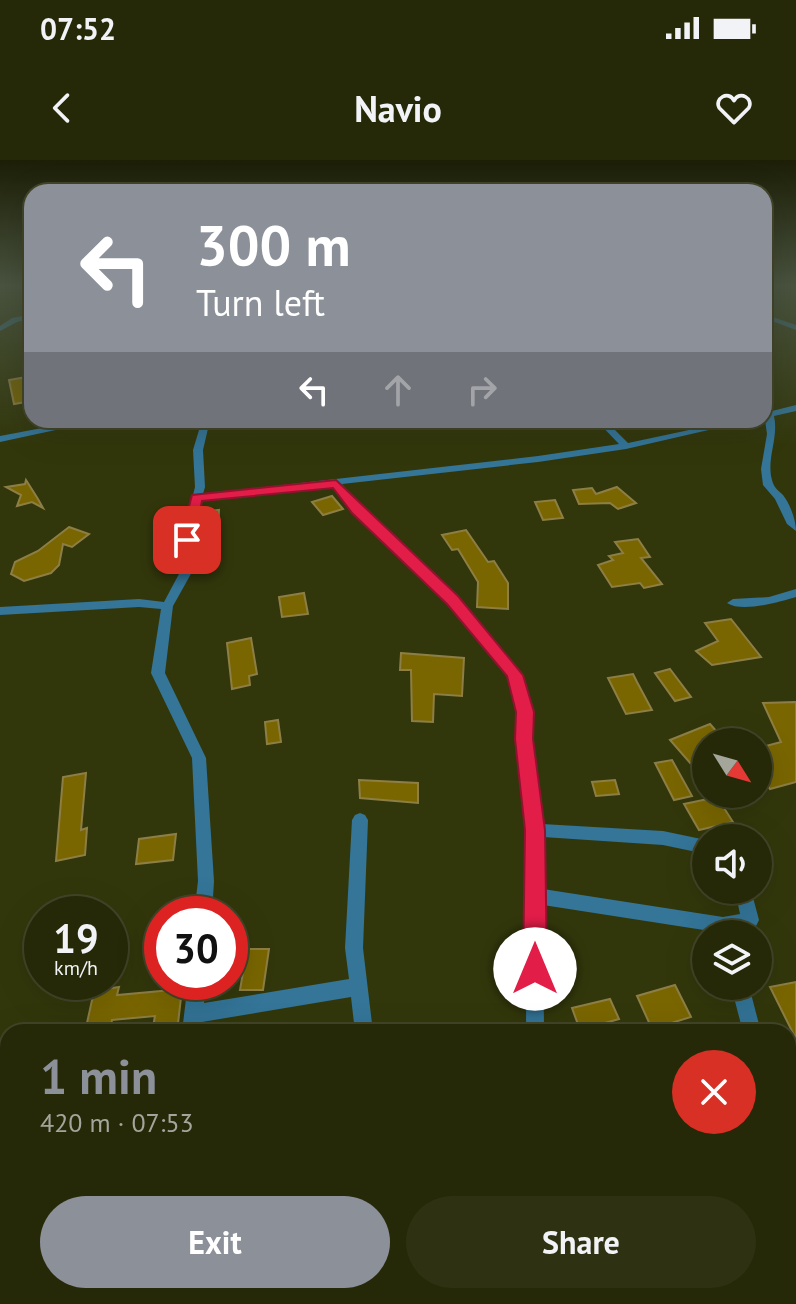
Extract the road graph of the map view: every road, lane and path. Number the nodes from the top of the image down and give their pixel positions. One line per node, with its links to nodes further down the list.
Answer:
1 (796, 408): 2 (street)
2 (772, 414)
3 (772, 426): 12 (street)
4 (57, 428): 8 (street)
5 (204, 428): 11 (street)
6 (608, 428): 9 (street)
7 (710, 428): 9 (street)
8 (0, 439)
9 (626, 446): 10 (street)
10 (336, 483): 11 (street); 18 (street)
11 (196, 498): 15 (street)
12 (796, 528)
13 (796, 593): 14 (street)
14 (733, 603)
15 (167, 606): 16 (street); 20 (street)
16 (0, 611)
17 (360, 820): 23 (street)
18 (535, 830): 19 (street); 21 (street)
19 (692, 844)
20 (205, 896)
21 (535, 896): 22 (street); 28 (street)
22 (692, 923)
23 (357, 988): 26 (street); 27 (street)
24 (195, 1000): 26 (street)
25 (744, 1000): 29 (street)
26 (193, 1023)
27 (363, 1024)
28 (535, 1024)
29 (750, 1024)

